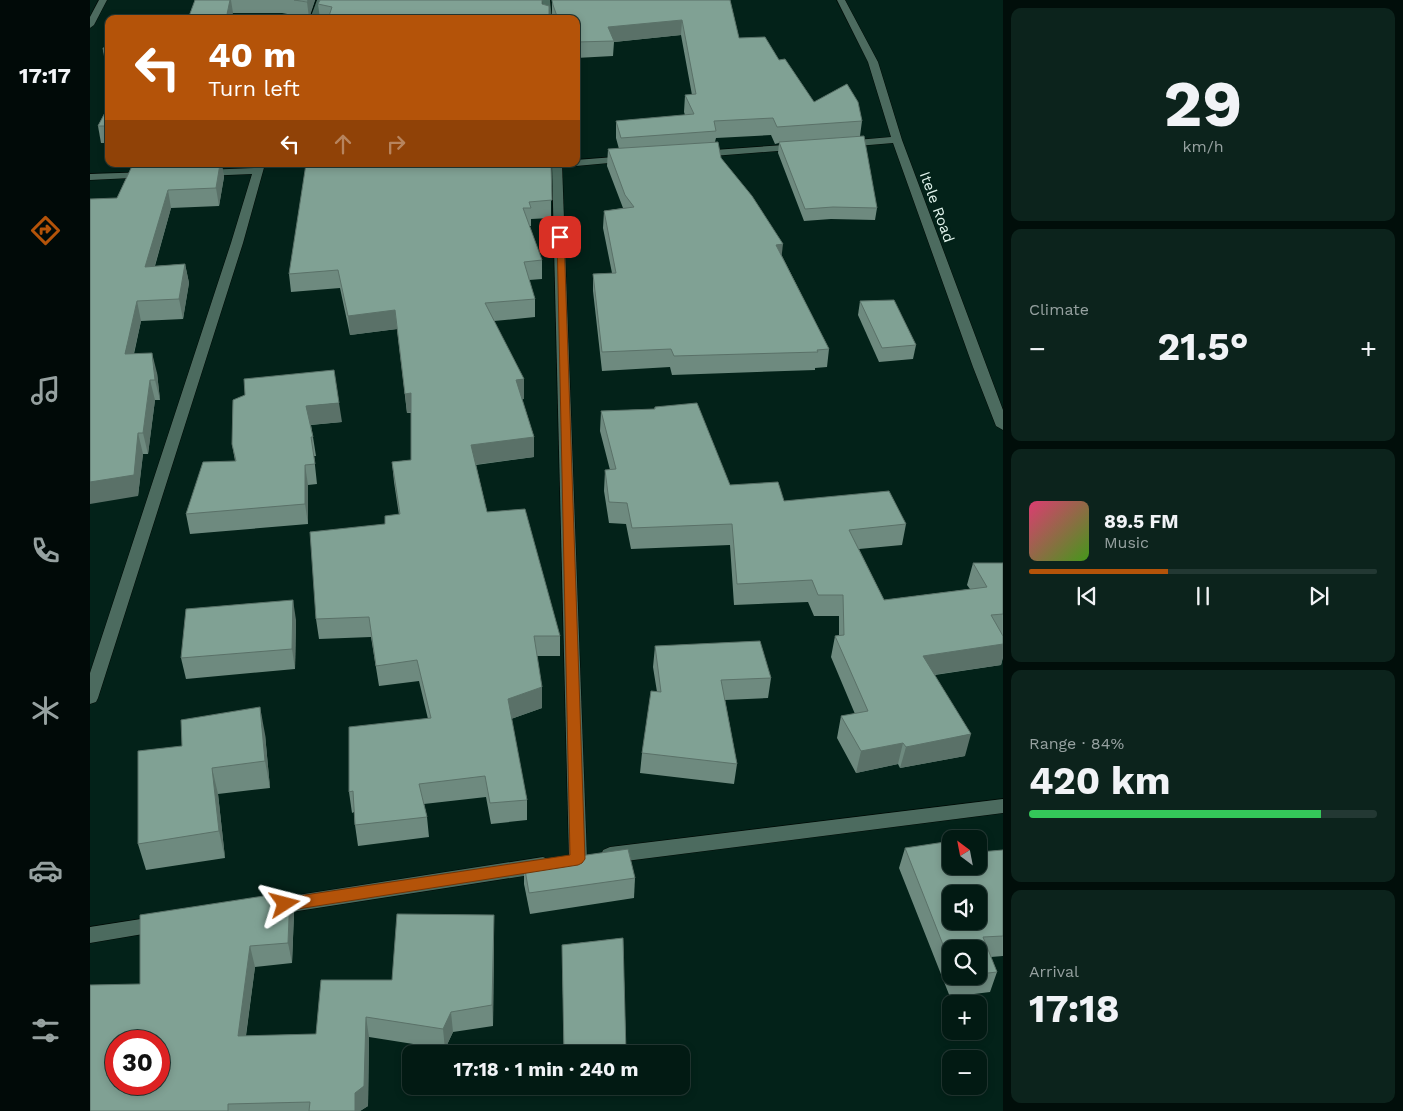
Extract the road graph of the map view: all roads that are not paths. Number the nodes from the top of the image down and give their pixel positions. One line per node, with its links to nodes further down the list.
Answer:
1 (104, 0): 7 (street)
2 (321, 0): 5 (street)
3 (546, 0): 6 (street)
4 (841, 0): 8 (street, Itele Road)
5 (315, 15)
6 (548, 15)
7 (90, 25)
8 (897, 140): 9 (street); 19 (street, Itele Road)
9 (838, 144)
10 (809, 146): 11 (street)
11 (693, 155)
12 (634, 159): 13 (street)
13 (580, 163)
14 (557, 167): 22 (street)
15 (259, 168): 17 (street); 20 (street)
16 (159, 174): 18 (street)
17 (188, 174)
18 (90, 177)
19 (1003, 426)
20 (90, 698)
21 (1003, 806): 22 (street)
22 (578, 859): 23 (street)
23 (256, 909)
24 (178, 921): 25 (street)
25 (90, 935)

